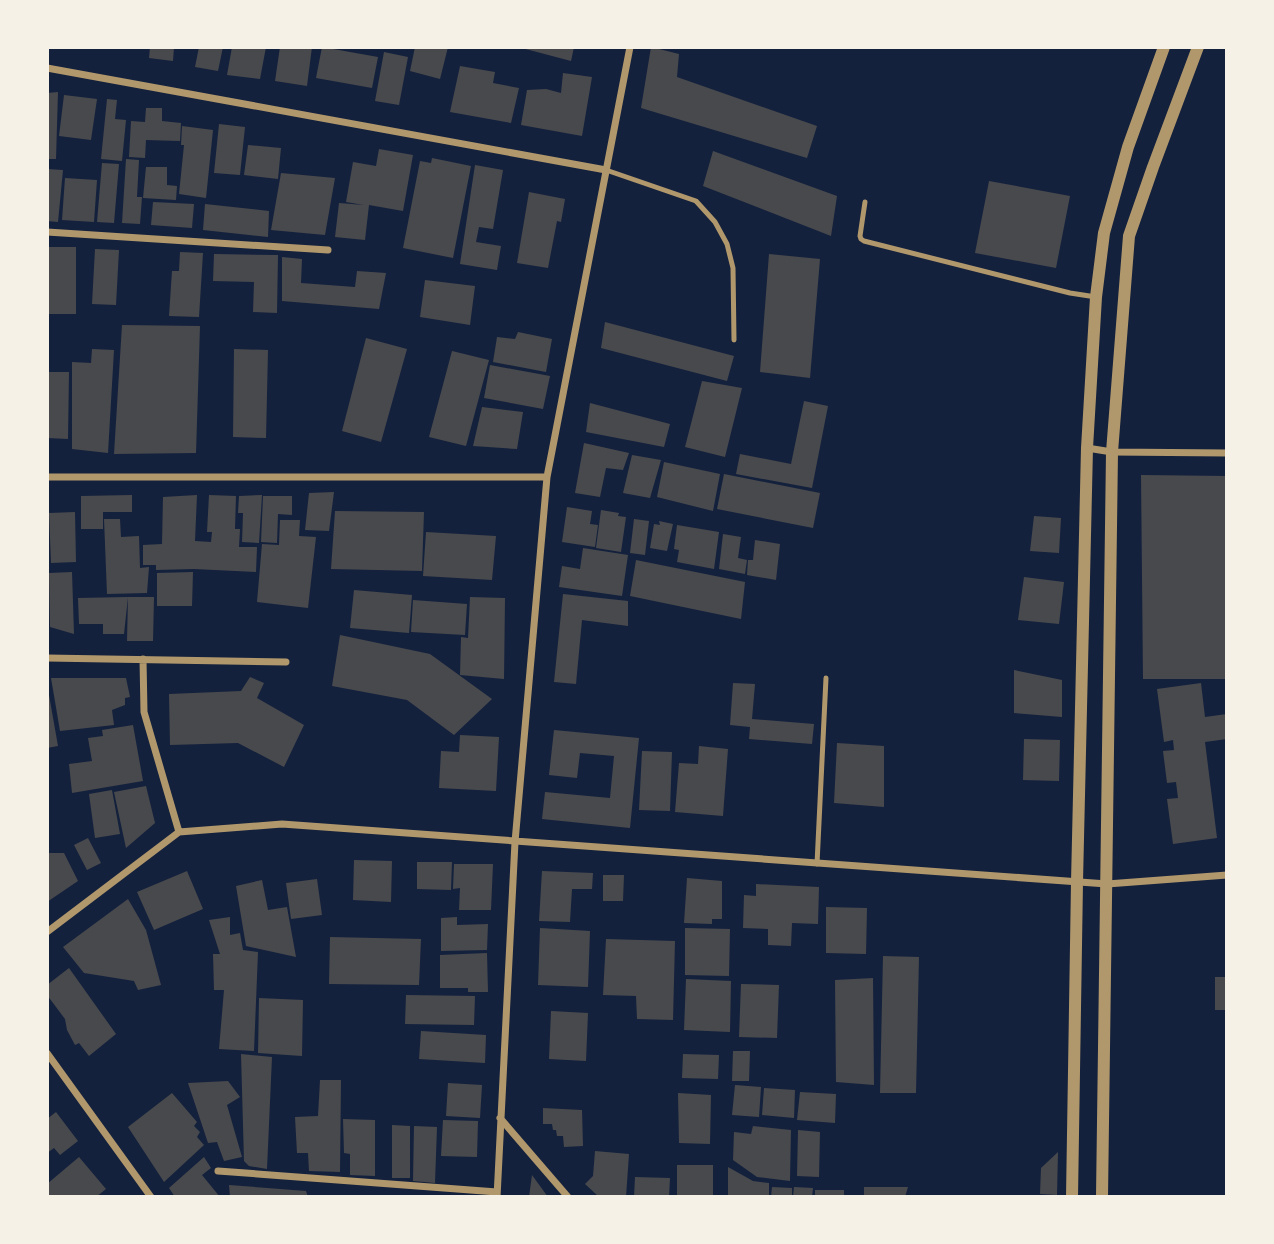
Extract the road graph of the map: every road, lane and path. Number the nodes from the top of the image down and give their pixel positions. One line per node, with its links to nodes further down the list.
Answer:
1 (630, 47): 5 (street)
2 (1164, 47): 9 (street)
3 (1198, 47): 12 (street)
4 (47, 68): 5 (street)
5 (606, 170): 10 (lane); 15 (street)
6 (865, 202): 9 (lane)
7 (47, 232): 8 (street)
8 (328, 250)
9 (1096, 297): 11 (street)
10 (734, 340)
11 (1087, 448): 12 (street); 24 (street)
12 (1112, 452): 13 (street); 25 (street)
13 (1227, 453)
14 (47, 477): 15 (street)
15 (547, 477): 21 (street)
16 (47, 658): 17 (street)
17 (143, 659): 18 (street); 20 (street)
18 (286, 662)
19 (826, 678): 22 (lane)
20 (179, 832): 21 (street); 26 (street)
21 (515, 842): 22 (street); 28 (street)
22 (817, 864): 24 (street)
23 (1227, 876): 25 (street)
24 (1077, 882): 25 (street); 33 (street)
25 (1107, 884): 34 (street)
26 (47, 932)
27 (47, 1053): 31 (street)
28 (500, 1118): 30 (street); 32 (street)
29 (218, 1171): 30 (street)
30 (497, 1194)
31 (151, 1197)
32 (568, 1197)
33 (1072, 1197)
34 (1102, 1197)

